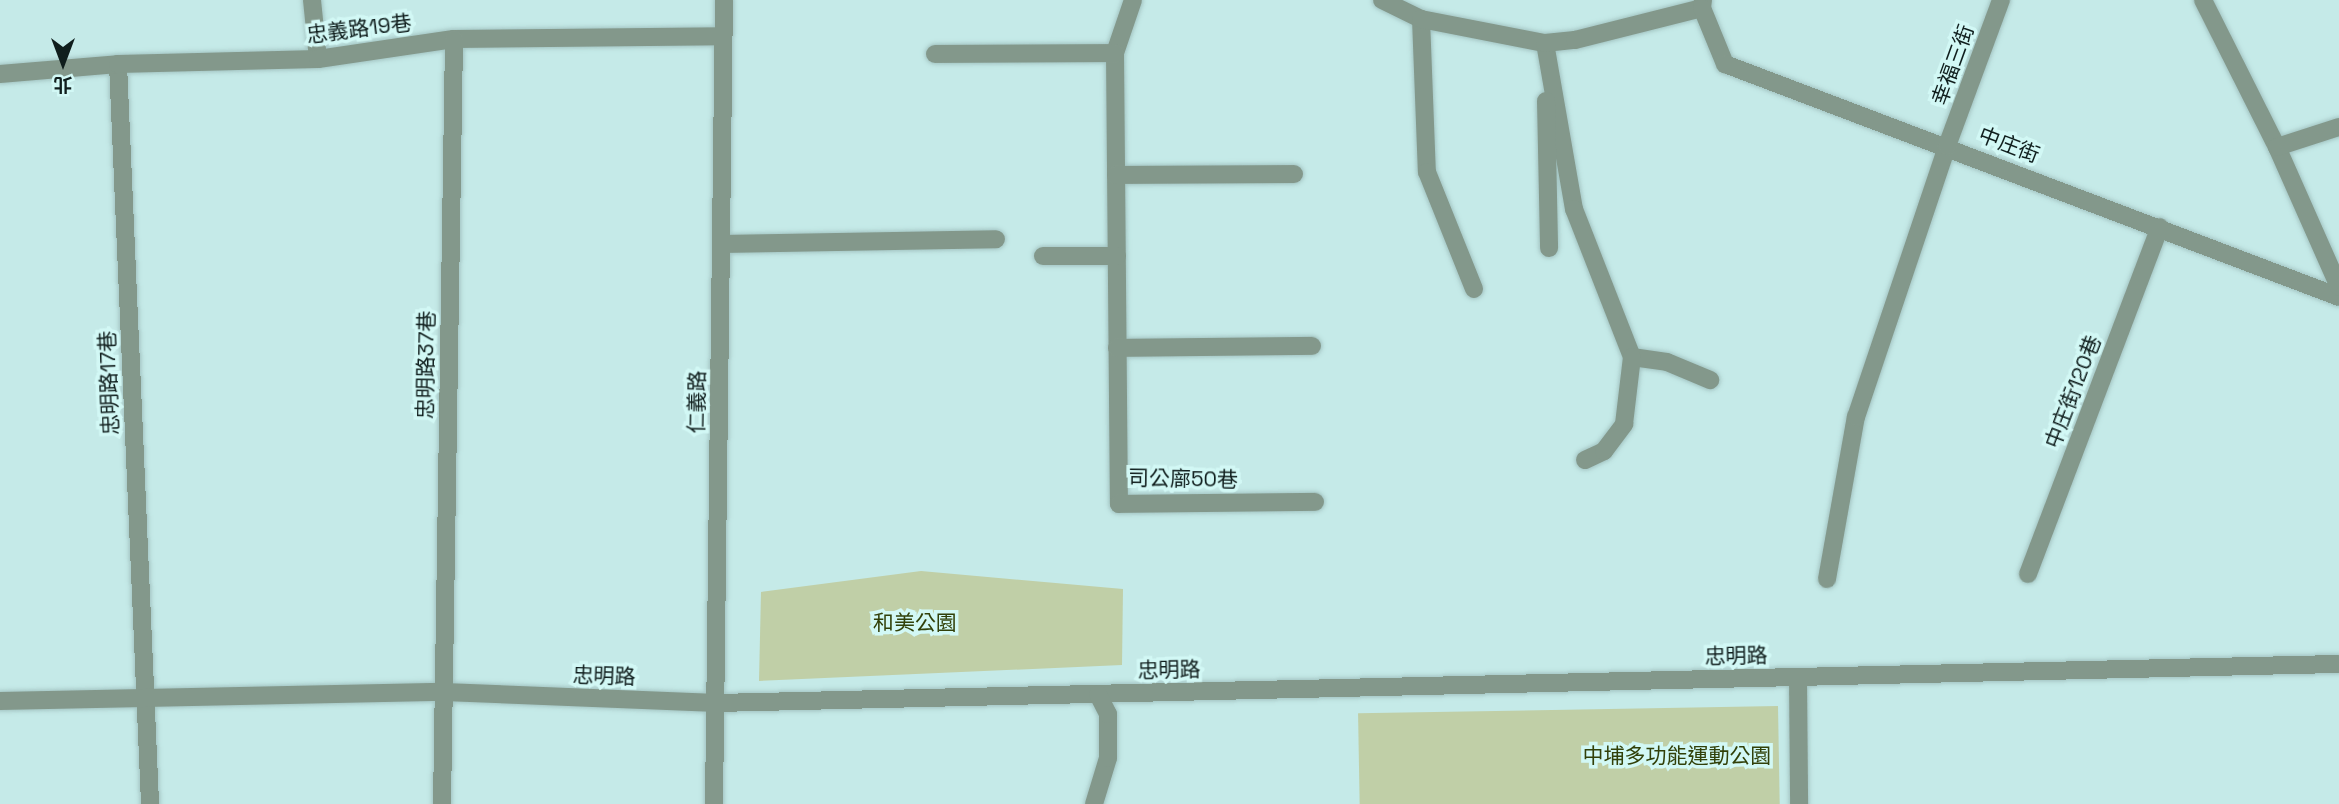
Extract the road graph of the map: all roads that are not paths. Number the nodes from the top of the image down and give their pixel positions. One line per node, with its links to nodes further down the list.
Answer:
1 (312, 0): 14 (street)
2 (724, 0): 9 (street, 仁義路)
3 (1133, 0): 12 (street, 司公廍50巷)
4 (1382, 0): 8 (street)
5 (2001, 0): 18 (street, 幸福三街)
6 (2203, 0): 19 (street)
7 (1702, 4): 11 (street); 18 (street, 中庄街)
8 (1421, 19): 11 (street); 29 (street)
9 (723, 36): 10 (street, 忠義路19巷); 24 (street, 仁義路)
10 (454, 39): 14 (street, 忠義路19巷); 41 (street, 忠明路37巷)
11 (1545, 43): 25 (street); 33 (street)
12 (1115, 53): 13 (street); 21 (street, 司公廍50巷)
13 (935, 54)
14 (318, 59): 15 (street, 忠義路19巷)
15 (118, 64): 16 (street, 忠義路19巷); 43 (street, 忠明路17巷)
16 (0, 74)
17 (2339, 127): 19 (street)
18 (1947, 146): 22 (street, 中庄街); 38 (street, 幸福三街)
19 (2277, 146): 28 (street)
20 (1294, 174): 21 (street)
21 (1116, 175): 27 (street, 司公廍50巷)
22 (2160, 227): 30 (street, 中庄街); 37 (street, 中庄街120巷)
23 (996, 239): 24 (street)
24 (721, 244): 45 (street, 仁義路)
25 (1549, 248)
26 (1043, 256): 27 (street)
27 (1117, 256): 32 (street, 司公廍50巷)
28 (2339, 287)
29 (1474, 289)
30 (2339, 297)
31 (1312, 346): 32 (street)
32 (1118, 348): 36 (street, 司公廍50巷)
33 (1632, 357): 34 (street); 35 (street)
34 (1710, 380)
35 (1585, 460)
36 (1315, 502)
37 (2028, 574)
38 (1827, 579)
39 (2339, 664): 40 (street, 忠明路)
40 (1798, 677): 42 (street, 忠明路); 50 (street)
41 (444, 692): 43 (street, 忠明路); 45 (street, 忠明路); 47 (street, 忠明路37巷)
42 (1098, 694): 45 (street, 忠明路); 49 (street)
43 (144, 700): 44 (street, 忠明路); 46 (street, 忠明路17巷)
44 (0, 701)
45 (717, 703): 48 (street, 仁義路)
46 (150, 804)
47 (442, 804)
48 (714, 804)
49 (1094, 804)
50 (1799, 804)

